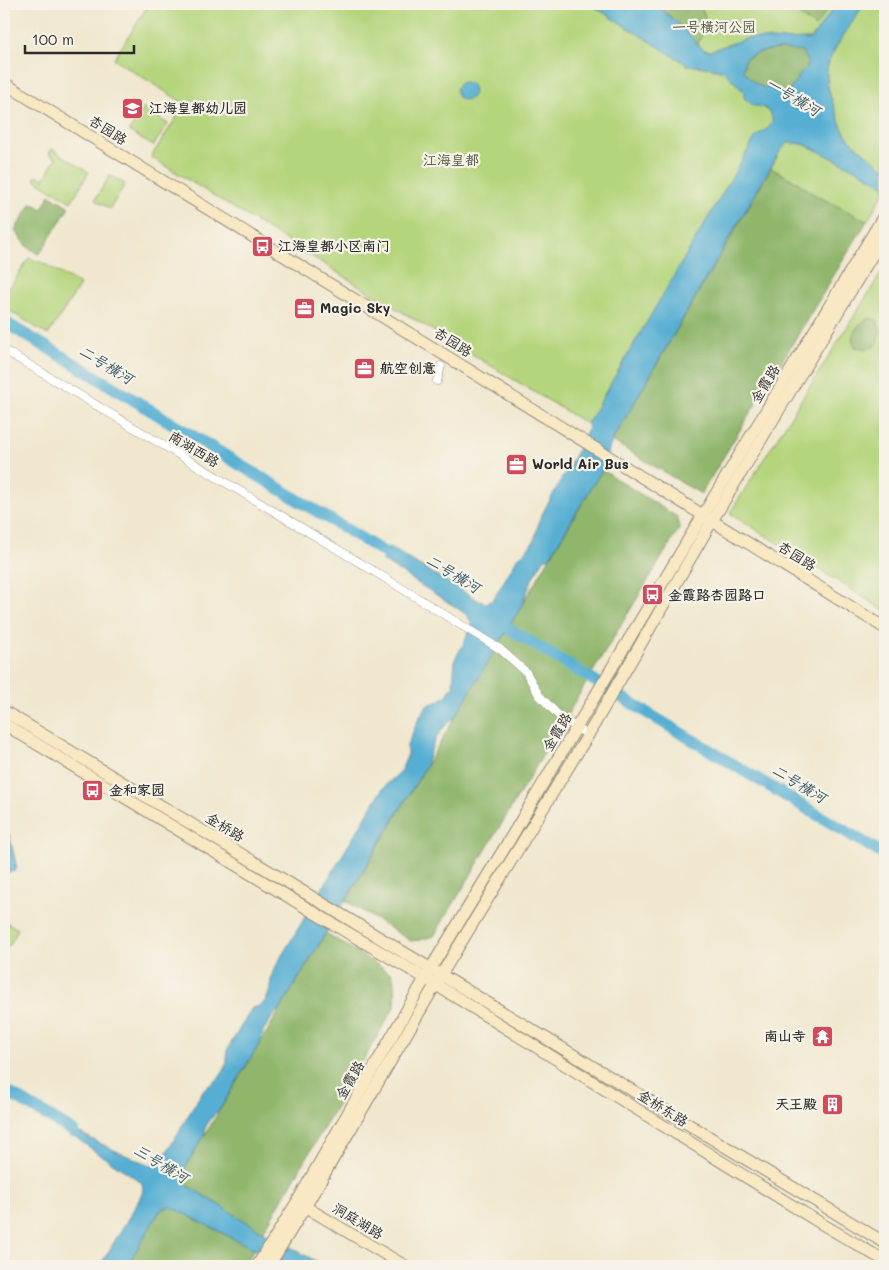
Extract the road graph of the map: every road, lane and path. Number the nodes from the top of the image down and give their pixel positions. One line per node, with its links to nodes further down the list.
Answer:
1 (4, 83): 7 (street, 杏园路)
2 (885, 214): 3 (street, 金霞路)
3 (883, 229): 7 (street, 金霞路)
4 (4, 350): 11 (street, 南湖西路)
5 (442, 366): 6 (street)
6 (437, 381)
7 (708, 518): 8 (street, 杏园路); 11 (street, 金霞路); 12 (street, 金霞路)
8 (885, 628)
9 (4, 711): 13 (street, 金桥路)
10 (4, 724): 13 (street, 金桥路)
11 (577, 728): 12 (street, 南湖西路); 13 (street, 金霞路)
12 (588, 735): 14 (street, 金霞路)
13 (428, 973): 14 (street, 金桥东路); 15 (street, 金霞路)
14 (438, 980): 15 (street, 金霞路); 16 (street, 金桥东路); 17 (street, 金桥东路)
15 (301, 1205): 18 (street, 金霞路); 19 (street, 洞庭湖路)
16 (885, 1243)
17 (884, 1262)
18 (264, 1265)
19 (405, 1266)

